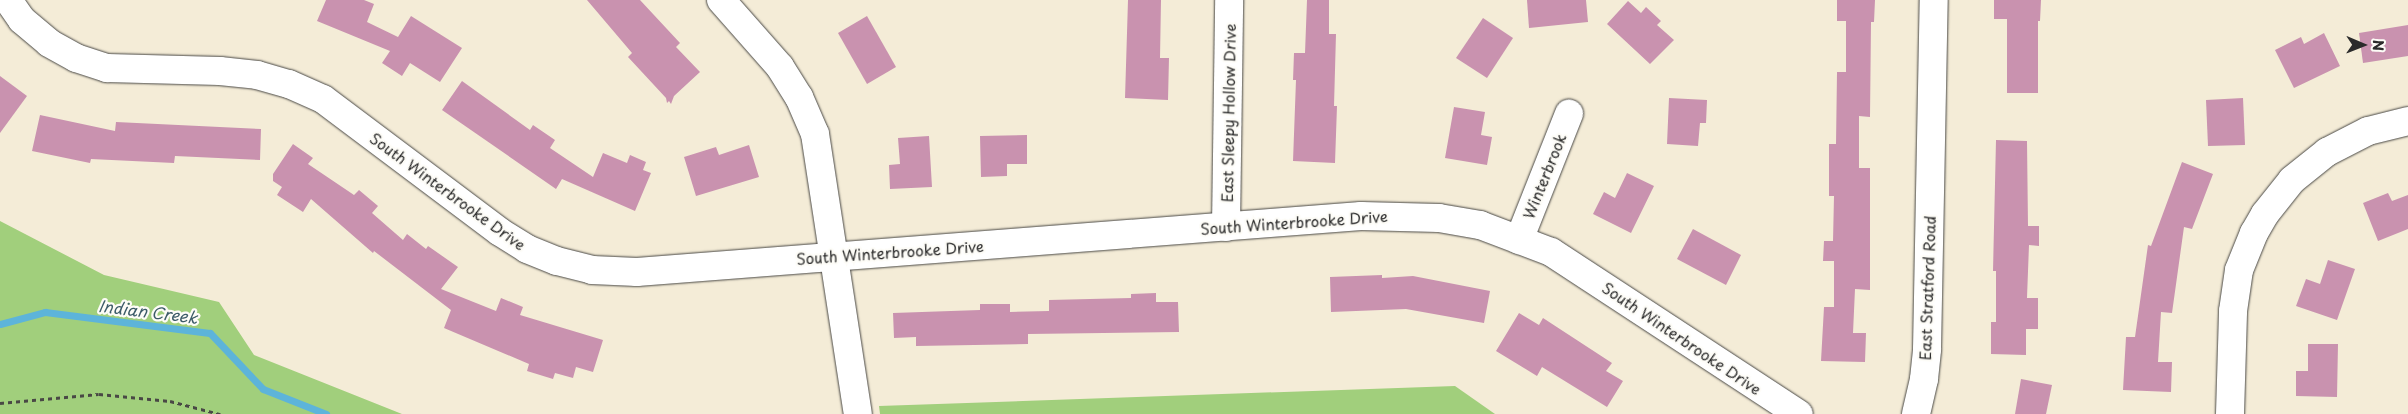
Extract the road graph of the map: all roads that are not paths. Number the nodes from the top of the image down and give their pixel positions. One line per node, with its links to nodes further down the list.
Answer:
1 (8, 0): 9 (street, South Winterbrooke Drive)
2 (721, 0): 9 (street)
3 (1229, 0): 7 (street, East Sleepy Hollow Drive)
4 (1934, 0): 12 (street, East Stratford Road)
5 (1570, 114): 8 (street, Winterbrook)
6 (2408, 121): 13 (street)
7 (1226, 227): 8 (street, South Winterbrooke Drive); 9 (street, South Winterbrooke Drive)
8 (1519, 240): 11 (street, South Winterbrooke Drive)
9 (832, 256): 10 (street)
10 (858, 414)
11 (1799, 414)
12 (1916, 414)
13 (2230, 414)

